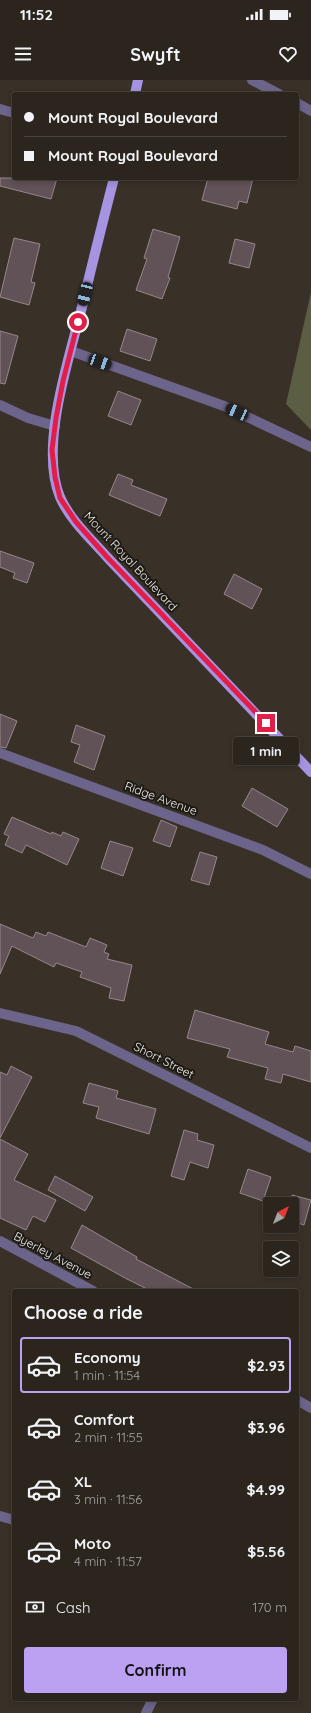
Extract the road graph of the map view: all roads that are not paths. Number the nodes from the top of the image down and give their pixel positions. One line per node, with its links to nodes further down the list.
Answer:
1 (138, 80): 3 (main road)
2 (252, 80): 4 (street)
3 (135, 92)
4 (275, 92)
5 (299, 104): 7 (street)
6 (0, 109): 8 (street)
7 (311, 111)
8 (12, 112)
9 (114, 180): 10 (main road, Mount Royal Boulevard)
10 (71, 351): 12 (main road, Mount Royal Boulevard); 13 (street)
11 (0, 405): 12 (street)
12 (55, 426): 15 (main road, Mount Royal Boulevard)
13 (311, 447)
14 (0, 753): 16 (street, Ridge Avenue)
15 (311, 772)
16 (311, 874)
17 (0, 1013): 18 (street, Short Street)
18 (311, 1148)
19 (0, 1241): 20 (street, Byerley Avenue)
20 (89, 1289)
21 (299, 1401): 22 (street)
22 (311, 1408)
23 (0, 1516): 24 (street)
24 (12, 1519)
25 (152, 1701): 26 (street)
26 (146, 1713)

